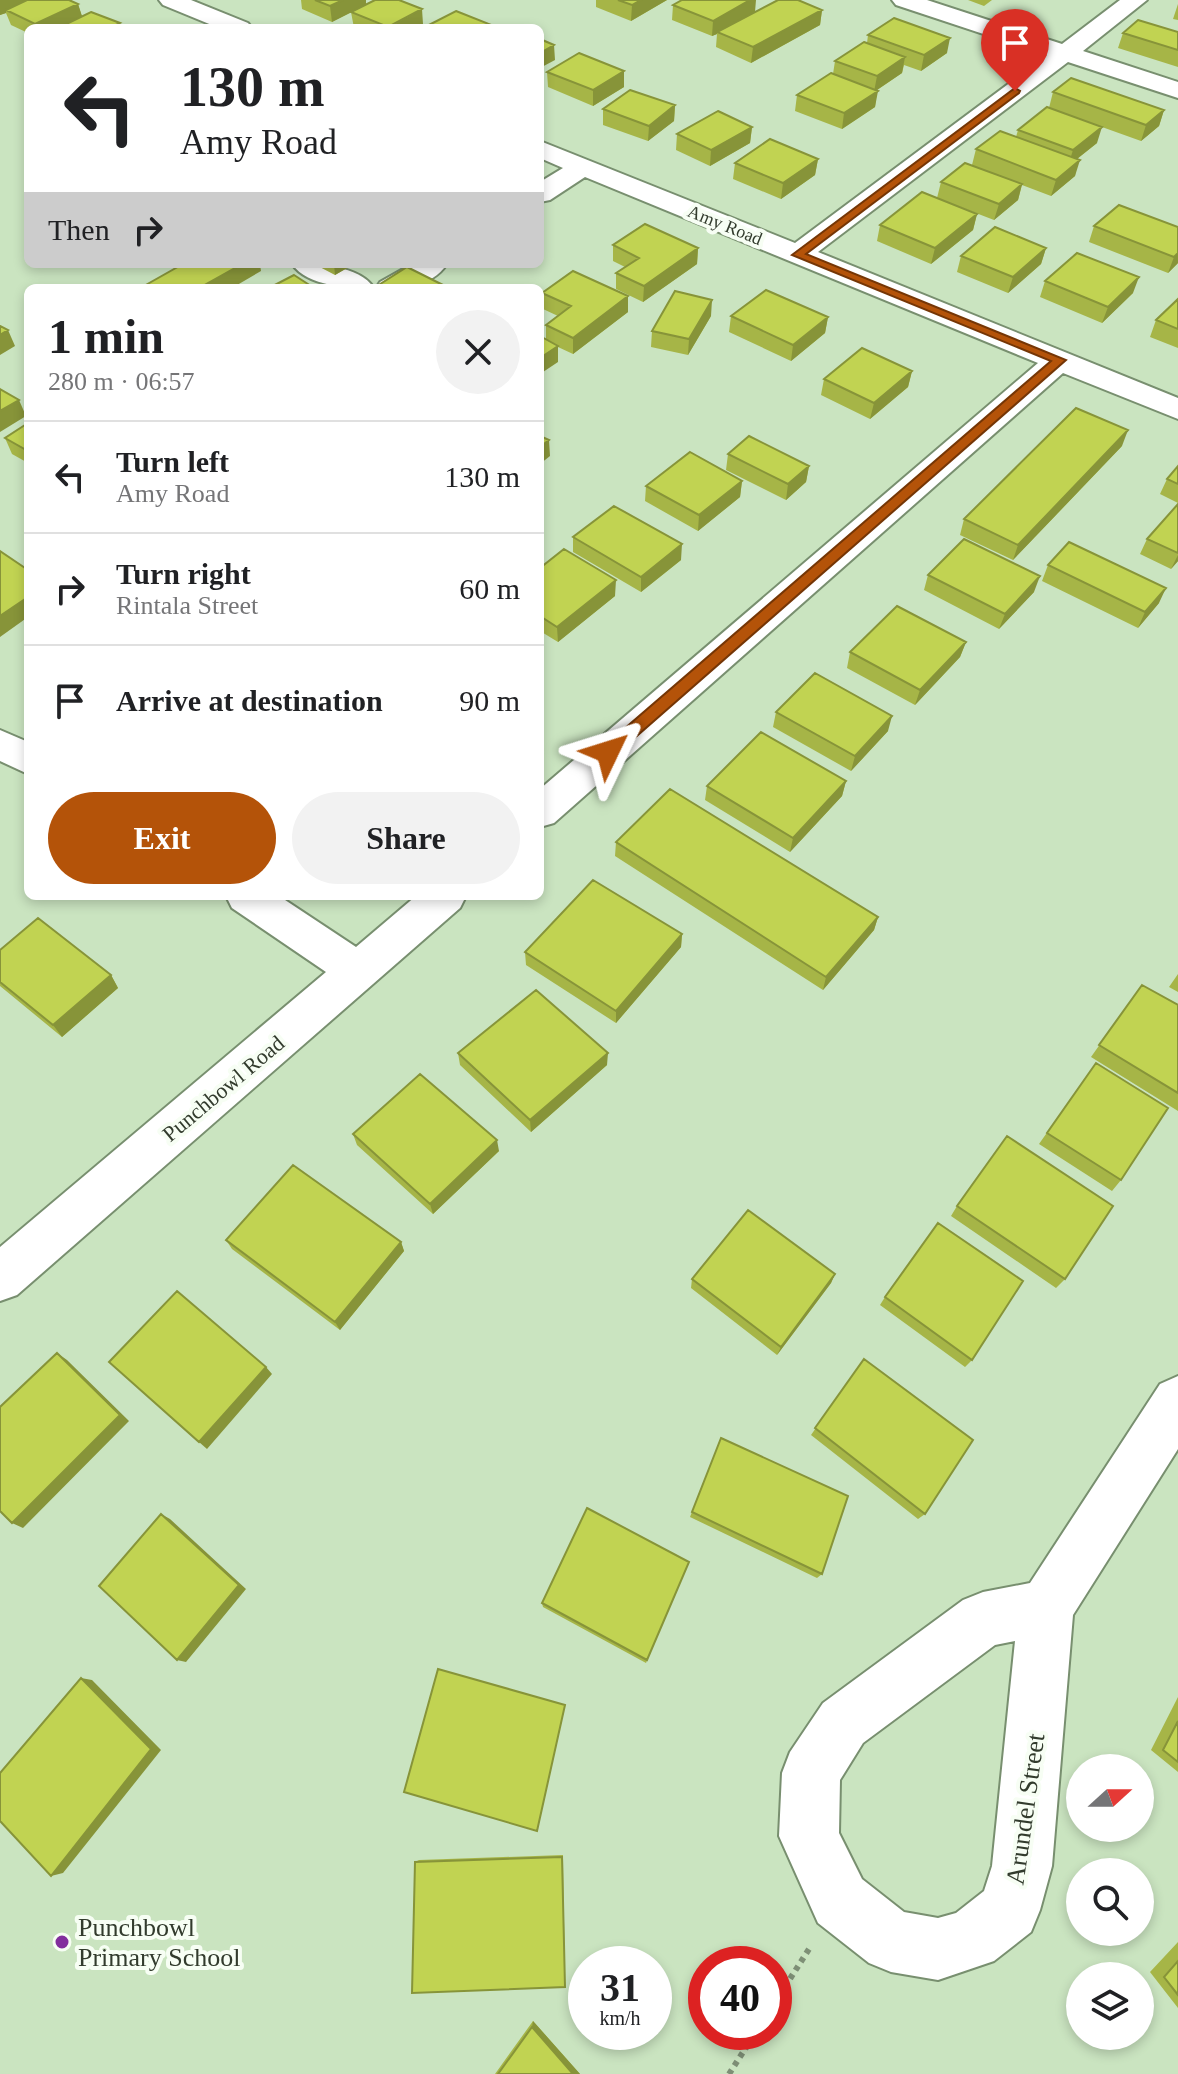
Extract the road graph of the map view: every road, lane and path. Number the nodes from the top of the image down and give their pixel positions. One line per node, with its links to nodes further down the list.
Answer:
1 (171, 0): 4 (street)
2 (904, 0): 5 (street)
3 (1135, 0): 5 (street)
4 (230, 24)
5 (1066, 53): 6 (street); 10 (street)
6 (1178, 90)
7 (544, 151): 8 (street, Amy Road)
8 (583, 167): 9 (street); 10 (street, Amy Road)
9 (544, 191)
10 (797, 255): 15 (street, Amy Road)
11 (315, 268): 13 (street)
12 (426, 268): 14 (street)
13 (351, 284)
14 (397, 284)
15 (1060, 360): 16 (street, Amy Road); 19 (street)
16 (1178, 409)
17 (0, 744): 18 (street)
18 (24, 757)
19 (544, 809)
20 (253, 900): 22 (street)
21 (440, 900): 22 (street, Punchbowl Road)
22 (359, 972): 23 (street, Punchbowl Road)
23 (0, 1278)
24 (1178, 1402): 25 (street, Arundel Street)
25 (1046, 1607): 25 (street, Arundel Street)
26 (744, 2050): 27 (path)
27 (729, 2074)

